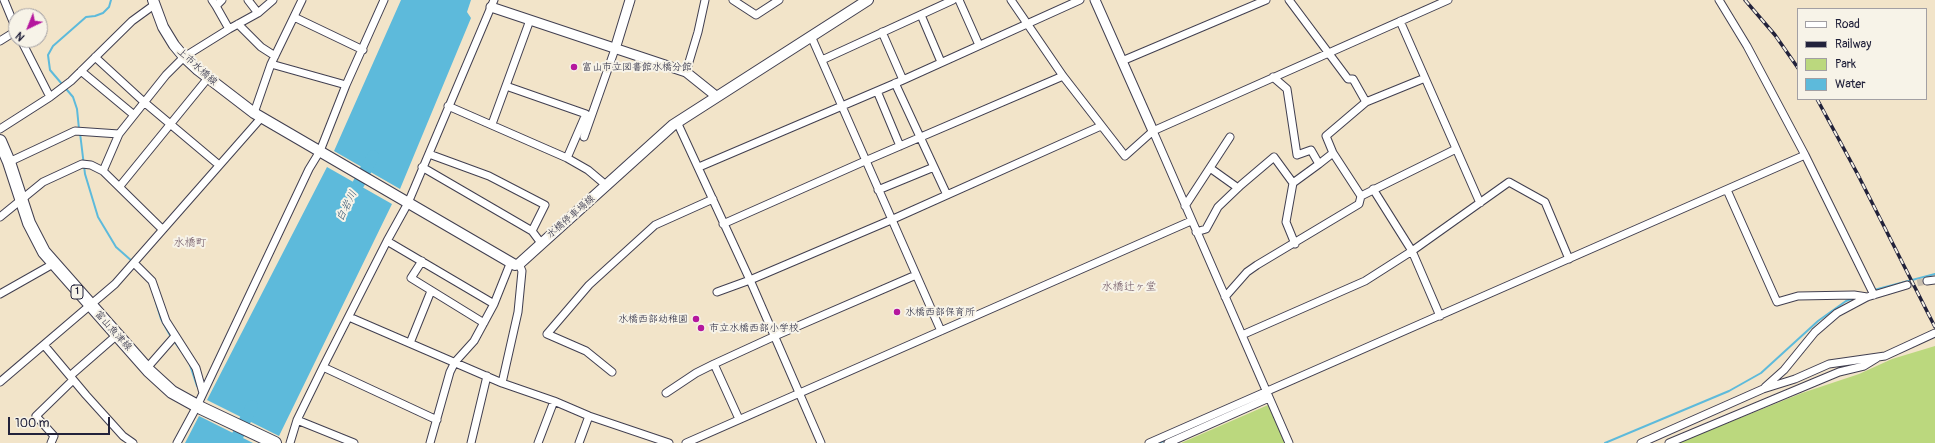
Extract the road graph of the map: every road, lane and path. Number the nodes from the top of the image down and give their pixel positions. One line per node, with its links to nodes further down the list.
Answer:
1 (4, 0): 24 (street)
2 (222, 0): 22 (street)
3 (248, 0): 25 (street)
4 (273, 0): 25 (street)
5 (302, 0): 27 (street)
6 (384, 0): 38 (street)
7 (630, 0): 37 (street)
8 (705, 0): 48 (street)
9 (733, 0): 10 (street)
10 (779, 0)
11 (868, 0): 34 (main road, 水橋停車場線)
12 (953, 0): 26 (street)
13 (959, 0): 35 (street)
14 (1012, 0): 30 (street)
15 (1080, 0): 30 (street)
16 (1095, 0): 44 (street)
17 (1266, 0): 44 (street)
18 (1289, 0): 39 (street)
19 (1448, 0): 29 (street)
20 (1719, 0): 83 (street)
21 (153, 3): 41 (street); 42 (main road, 上市水橋線)
22 (214, 3): 32 (street)
23 (492, 3): 28 (street); 62 (street)
24 (8, 10)
25 (258, 13): 31 (street)
26 (921, 15): 33 (street); 45 (street)
27 (294, 17): 38 (street); 40 (street)
28 (530, 20): 37 (street); 56 (street)
29 (1400, 22): 39 (street); 52 (street)
30 (1027, 23): 35 (street); 49 (street)
31 (238, 24): 32 (street); 40 (street)
32 (229, 29): 42 (street)
33 (882, 32): 43 (street); 53 (street)
34 (811, 36): 43 (street); 58 (main road, 水橋停車場線)
35 (979, 45): 45 (street)
36 (25, 48): 59 (street)
37 (615, 49): 48 (street); 65 (street)
38 (363, 50): 55 (street)
39 (1329, 52): 50 (street); 61 (street)
40 (275, 56): 46 (street)
41 (95, 57): 47 (street); 60 (street)
42 (184, 57): 51 (main road, 上市水橋線); 60 (street)
43 (822, 60): 63 (street)
44 (1122, 61): 72 (street)
45 (941, 62): 53 (street)
46 (271, 64): 55 (street); 66 (street)
47 (81, 71): 59 (street); 64 (street)
48 (686, 72): 58 (street)
49 (1063, 76): 70 (street); 75 (street)
50 (1273, 77): 72 (street); 87 (street)
51 (208, 78): 66 (main road, 上市水橋線); 68 (street)
52 (1425, 78): 61 (street); 79 (street)
53 (903, 80): 54 (street)
54 (895, 83): 57 (street); 75 (street)
55 (346, 85): 80 (street)
56 (506, 86): 65 (street); 69 (street)
57 (877, 91): 63 (street); 78 (street)
58 (716, 96): 67 (main road, 水橋停車場線)
59 (50, 97): 71 (street)
60 (144, 102): 64 (street); 68 (street)
61 (1366, 102): 81 (street)
62 (448, 106): 69 (street); 82 (street)
63 (841, 107): 85 (street); 90 (street)
64 (134, 115): 73 (street)
65 (590, 115): 74 (street); 84 (street)
66 (258, 116): 80 (main road); 88 (street)
67 (677, 122): 90 (street); 96 (main road, 水橋停車場線)
68 (171, 124): 88 (street); 95 (street)
69 (492, 124): 84 (street)
70 (1101, 126): 72 (street); 101 (street)
71 (0, 129)
72 (1153, 131): 107 (street)
73 (119, 134): 86 (street); 93 (street)
74 (584, 137)
75 (920, 137): 78 (street); 91 (street)
76 (1230, 137): 92 (street)
77 (0, 141): 86 (main road, 富山魚津線 / 1)
78 (900, 146): 85 (street)
79 (1456, 149): 98 (street); 106 (street)
80 (323, 152): 105 (main road); 159 (street)
81 (1334, 153): 87 (street); 102 (street)
82 (429, 154): 89 (street); 113 (street)
83 (1805, 155): 100 (street); 132 (street)
84 (567, 158): 96 (street)
85 (865, 161): 99 (street); 111 (street)
86 (9, 162): 103 (main road, 富山魚津線 / 1)
87 (1319, 164): 94 (street)
88 (219, 165): 112 (street)
89 (422, 167): 105 (street); 113 (street)
90 (700, 167): 104 (street)
91 (934, 167): 99 (street); 101 (street)
92 (1210, 168): 97 (street); 107 (street)
93 (104, 171): 95 (street); 103 (street)
94 (1292, 183): 97 (street); 117 (street)
95 (120, 186): 112 (street)
96 (607, 186): 116 (main road, 水橋停車場線)
97 (1238, 188): 114 (street)
98 (1374, 189): 102 (street); 118 (street)
99 (878, 190): 109 (street)
100 (1727, 190): 119 (street); 132 (street)
101 (947, 195): 109 (street)
102 (1361, 196): 117 (street)
103 (20, 199): 108 (street); 122 (main road, 富山魚津線 / 1)
104 (713, 199): 111 (street); 152 (street)
105 (405, 201): 115 (street); 123 (main road)
106 (1480, 204): 118 (street); 119 (street)
107 (1185, 206): 110 (street)
108 (0, 217)
109 (891, 220): 124 (street); 125 (street)
110 (1191, 221): 114 (street); 139 (street)
111 (723, 224): 125 (street)
112 (162, 229): 121 (street)
113 (532, 231): 116 (street)
114 (1196, 232): 133 (street)
115 (387, 241): 120 (street); 137 (street)
116 (541, 243): 123 (main road, 水橋停車場線)
117 (1295, 244): 133 (street)
118 (1412, 251): 136 (street); 142 (street)
119 (1569, 259): 136 (street)
120 (422, 261): 129 (street); 134 (street)
121 (134, 263): 135 (street); 143 (street)
122 (53, 264): 131 (street); 135 (main road, 富山魚津線 / 1)
123 (515, 264): 134 (street); 156 (street)
124 (916, 275): 139 (street); 144 (street)
125 (750, 280): 130 (street); 144 (street)
126 (1935, 280): 127 (street)
127 (1927, 282)
128 (1907, 285): 132 (street)
129 (431, 291): 138 (street); 145 (street)
130 (717, 292)
131 (0, 294)
132 (1871, 296): 157 (street)
133 (1225, 297): 142 (street)
134 (494, 304): 138 (street)
135 (90, 306): 141 (main road, 富山魚津線 / 1); 146 (street)
136 (1440, 316): 158 (street)
137 (348, 317): 145 (street); 150 (street)
138 (484, 323): 148 (street)
139 (941, 330): 161 (street)
140 (1935, 333): 147 (street)
141 (117, 335): 151 (main road, 富山魚津線 / 1); 154 (street)
142 (1242, 335): 158 (street)
143 (175, 336): 151 (street); 159 (street)
144 (775, 336): 149 (street); 161 (street)
145 (410, 344): 148 (street)
146 (44, 345): 154 (street); 155 (street)
147 (1881, 356): 157 (street); 186 (street)
148 (456, 362): 153 (street); 168 (street)
149 (714, 364): 160 (street); 166 (street)
150 (323, 367): 167 (street); 168 (street)
151 (147, 368): 164 (main road, 富山魚津線 / 1)
152 (612, 372)
153 (487, 376): 156 (street); 176 (street)
154 (71, 378): 169 (street); 170 (street)
155 (0, 382)
156 (502, 383): 163 (street)
157 (1763, 389): 185 (street)
158 (1266, 391): 162 (street); 182 (street)
159 (203, 393): 164 (street)
160 (666, 393)
161 (799, 393): 166 (street); 181 (street)
162 (1269, 398): 183 (street); 184 (street)
163 (554, 401): 165 (street); 177 (street)
164 (199, 407): 171 (street); 172 (main road, 富山魚津線 / 1)
165 (589, 416): 178 (street); 179 (street)
166 (739, 419): 180 (street)
167 (297, 420): 173 (street); 174 (street)
168 (437, 420): 175 (street)
169 (51, 443)
170 (133, 443)
171 (177, 443)
172 (275, 443)
173 (290, 443)
174 (354, 443)
175 (430, 443)
176 (471, 443)
177 (538, 443)
178 (579, 443)
179 (669, 443)
180 (686, 443)
181 (821, 443)
182 (1149, 443)
183 (1168, 443)
184 (1289, 443)
185 (1640, 443)
186 (1669, 443)

